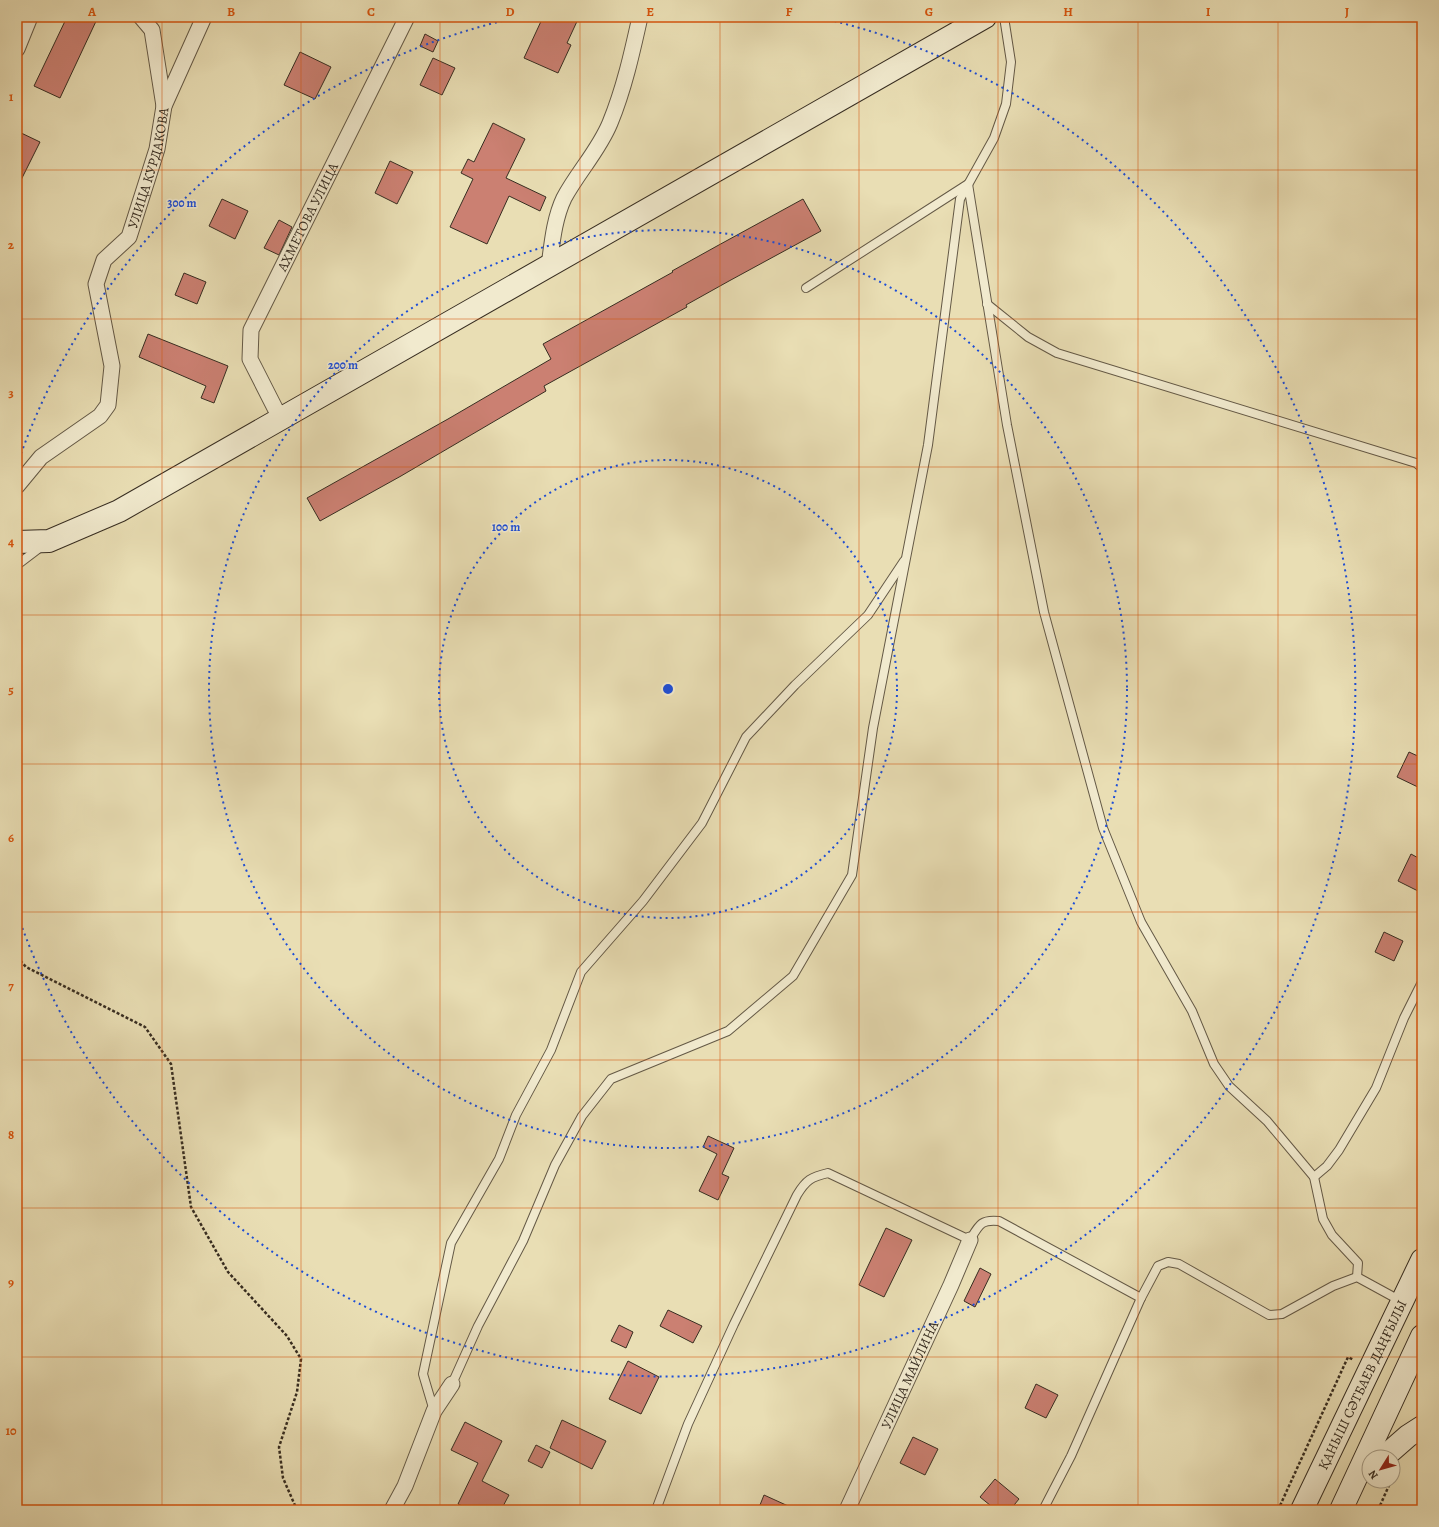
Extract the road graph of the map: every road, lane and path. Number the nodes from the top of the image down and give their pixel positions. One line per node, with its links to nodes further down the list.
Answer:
1 (30, 17): 8 (street)
2 (141, 17): 9 (street)
3 (204, 17): 9 (street, УЛИЦА КУРДАКОВА)
4 (407, 17): 14 (street, АХМЕТОВА УЛИЦА)
5 (640, 17): 11 (street)
6 (985, 17): 11 (street)
7 (1004, 17): 10 (lane)
8 (17, 49)
9 (164, 106): 16 (street, УЛИЦА КУРДАКОВА)
10 (968, 184): 12 (lane); 13 (lane); 19 (lane)
11 (549, 266): 14 (street)
12 (806, 288)
13 (987, 304): 15 (lane); 23 (lane)
14 (281, 420): 17 (street)
15 (1422, 468)
16 (17, 486)
17 (49, 541): 18 (street); 20 (lane)
18 (17, 542)
19 (906, 557): 31 (lane); 32 (lane)
20 (17, 565)
21 (17, 957): 38 (path)
22 (1422, 982): 23 (lane)
23 (1314, 1177): 26 (lane)
24 (970, 1240): 27 (lane); 40 (lane); 41 (street, УЛИЦА МАЙЛИНА)
25 (1420, 1267): 28 (street, ҚАНЫШ СӘТБАЕВ ДАҢҒЫЛЫ)
26 (1357, 1277): 27 (lane); 28 (lane)
27 (1141, 1298): 42 (lane)
28 (1398, 1311): 29 (street); 44 (street, ҚАНЫШ СӘТБАЕВ ДАҢҒЫЛЫ)
29 (1422, 1335): 34 (street)
30 (1348, 1358): 43 (path)
31 (452, 1384): 32 (street)
32 (434, 1411): 39 (street)
33 (1422, 1427): 35 (street)
34 (1373, 1449)
35 (1393, 1449)
36 (1361, 1477): 45 (street)
37 (1387, 1489): 46 (path)
38 (297, 1510)
39 (392, 1510)
40 (656, 1510)
41 (847, 1510)
42 (1043, 1510)
43 (1278, 1510)
44 (1302, 1510)
45 (1341, 1510)
46 (1378, 1510)

